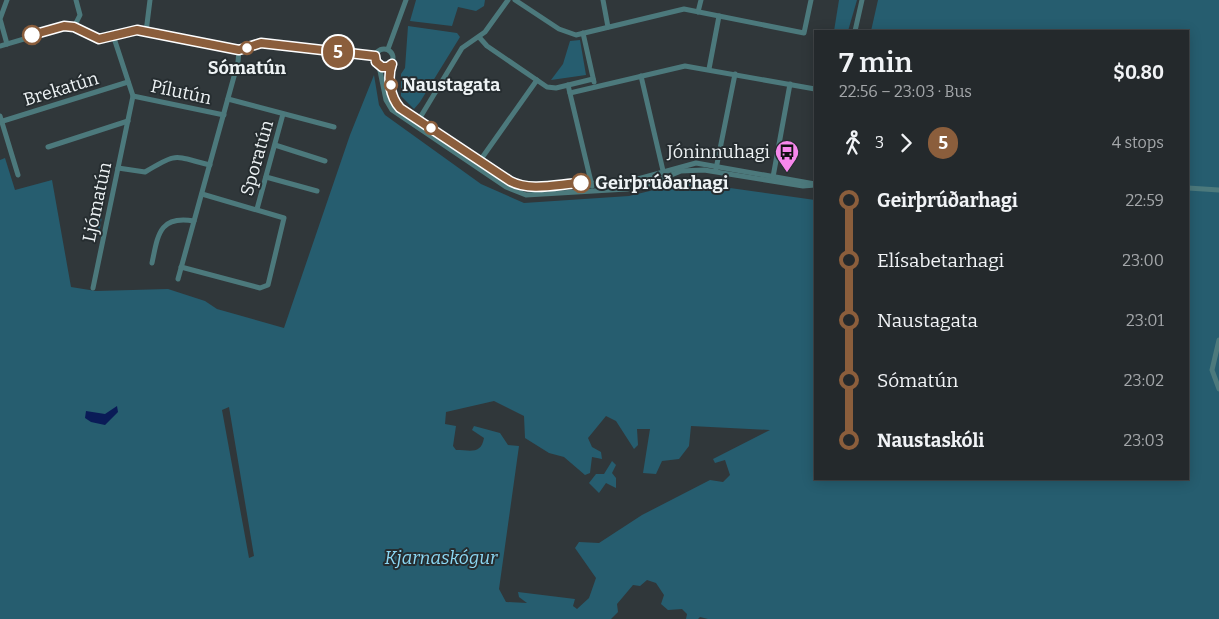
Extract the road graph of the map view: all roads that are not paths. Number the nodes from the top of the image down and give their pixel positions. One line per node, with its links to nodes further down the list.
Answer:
1 (7, 0): 20 (street)
2 (76, 0): 13 (street)
3 (150, 0): 16 (street)
4 (406, 0): 22 (street)
5 (508, 0): 19 (street)
6 (515, 0): 17 (street)
7 (603, 0): 14 (street)
8 (701, 0): 11 (street)
9 (811, 0): 12 (street)
10 (862, 0): 15 (street)
11 (698, 12): 12 (street); 14 (street)
12 (719, 16): 27 (street)
13 (74, 27): 18 (street); 20 (street)
14 (608, 27): 17 (street)
15 (854, 30)
16 (146, 32): 18 (street); 23 (street)
17 (582, 34): 30 (street)
18 (113, 35): 32 (street)
19 (479, 37): 31 (street); 43 (street)
20 (7, 44): 21 (street)
21 (0, 46)
22 (388, 49): 24 (street); 25 (street)
23 (239, 50): 24 (street); 39 (street)
24 (375, 56): 26 (street)
25 (392, 64): 26 (street); 43 (street)
26 (379, 66): 45 (street)
27 (709, 69): 28 (street); 29 (street)
28 (735, 74): 33 (street); 54 (street)
29 (641, 76): 35 (street); 56 (street)
30 (593, 79): 34 (street); 35 (street)
31 (537, 80): 34 (street); 50 (street)
32 (128, 82): 38 (street); 42 (street, Brekatún)
33 (790, 84): 36 (street); 58 (street)
34 (568, 85): 37 (street)
35 (595, 87): 37 (street)
36 (814, 89)
37 (570, 93): 59 (street)
38 (133, 96): 41 (street, Pílutún); 44 (street, Ljómatún)
39 (228, 99): 40 (street, Sporatún); 41 (street)
40 (283, 114): 46 (street, Sporatún); 47 (street, Sporatún)
41 (224, 115): 51 (street)
42 (1, 119): 55 (street, Brekatún)
43 (418, 120): 45 (street); 50 (street)
44 (128, 121): 48 (street); 53 (street, Ljómatún)
45 (415, 126): 52 (street)
46 (334, 127)
47 (275, 145): 49 (street); 57 (street, Sporatún)
48 (48, 147)
49 (325, 161)
50 (480, 161): 52 (street); 59 (street)
51 (210, 165): 53 (street); 65 (street)
52 (476, 166): 64 (street)
53 (118, 168): 71 (street, Ljómatún)
54 (716, 168): 56 (street); 58 (street)
55 (18, 175)
56 (664, 175): 59 (street); 64 (street)
57 (266, 177): 63 (street); 66 (street, Sporatún)
58 (773, 179): 60 (street)
59 (591, 183): 64 (street)
60 (814, 185)
61 (1189, 188): 62 (street)
62 (1219, 190)
63 (317, 191)
64 (593, 191)
65 (202, 194): 66 (street); 67 (street)
66 (257, 209): 69 (street)
67 (194, 222): 68 (street); 69 (street)
68 (152, 263)
69 (182, 267): 70 (street)
70 (178, 279)
71 (93, 288)
72 (1219, 340): 73 (street)
73 (1219, 389)

